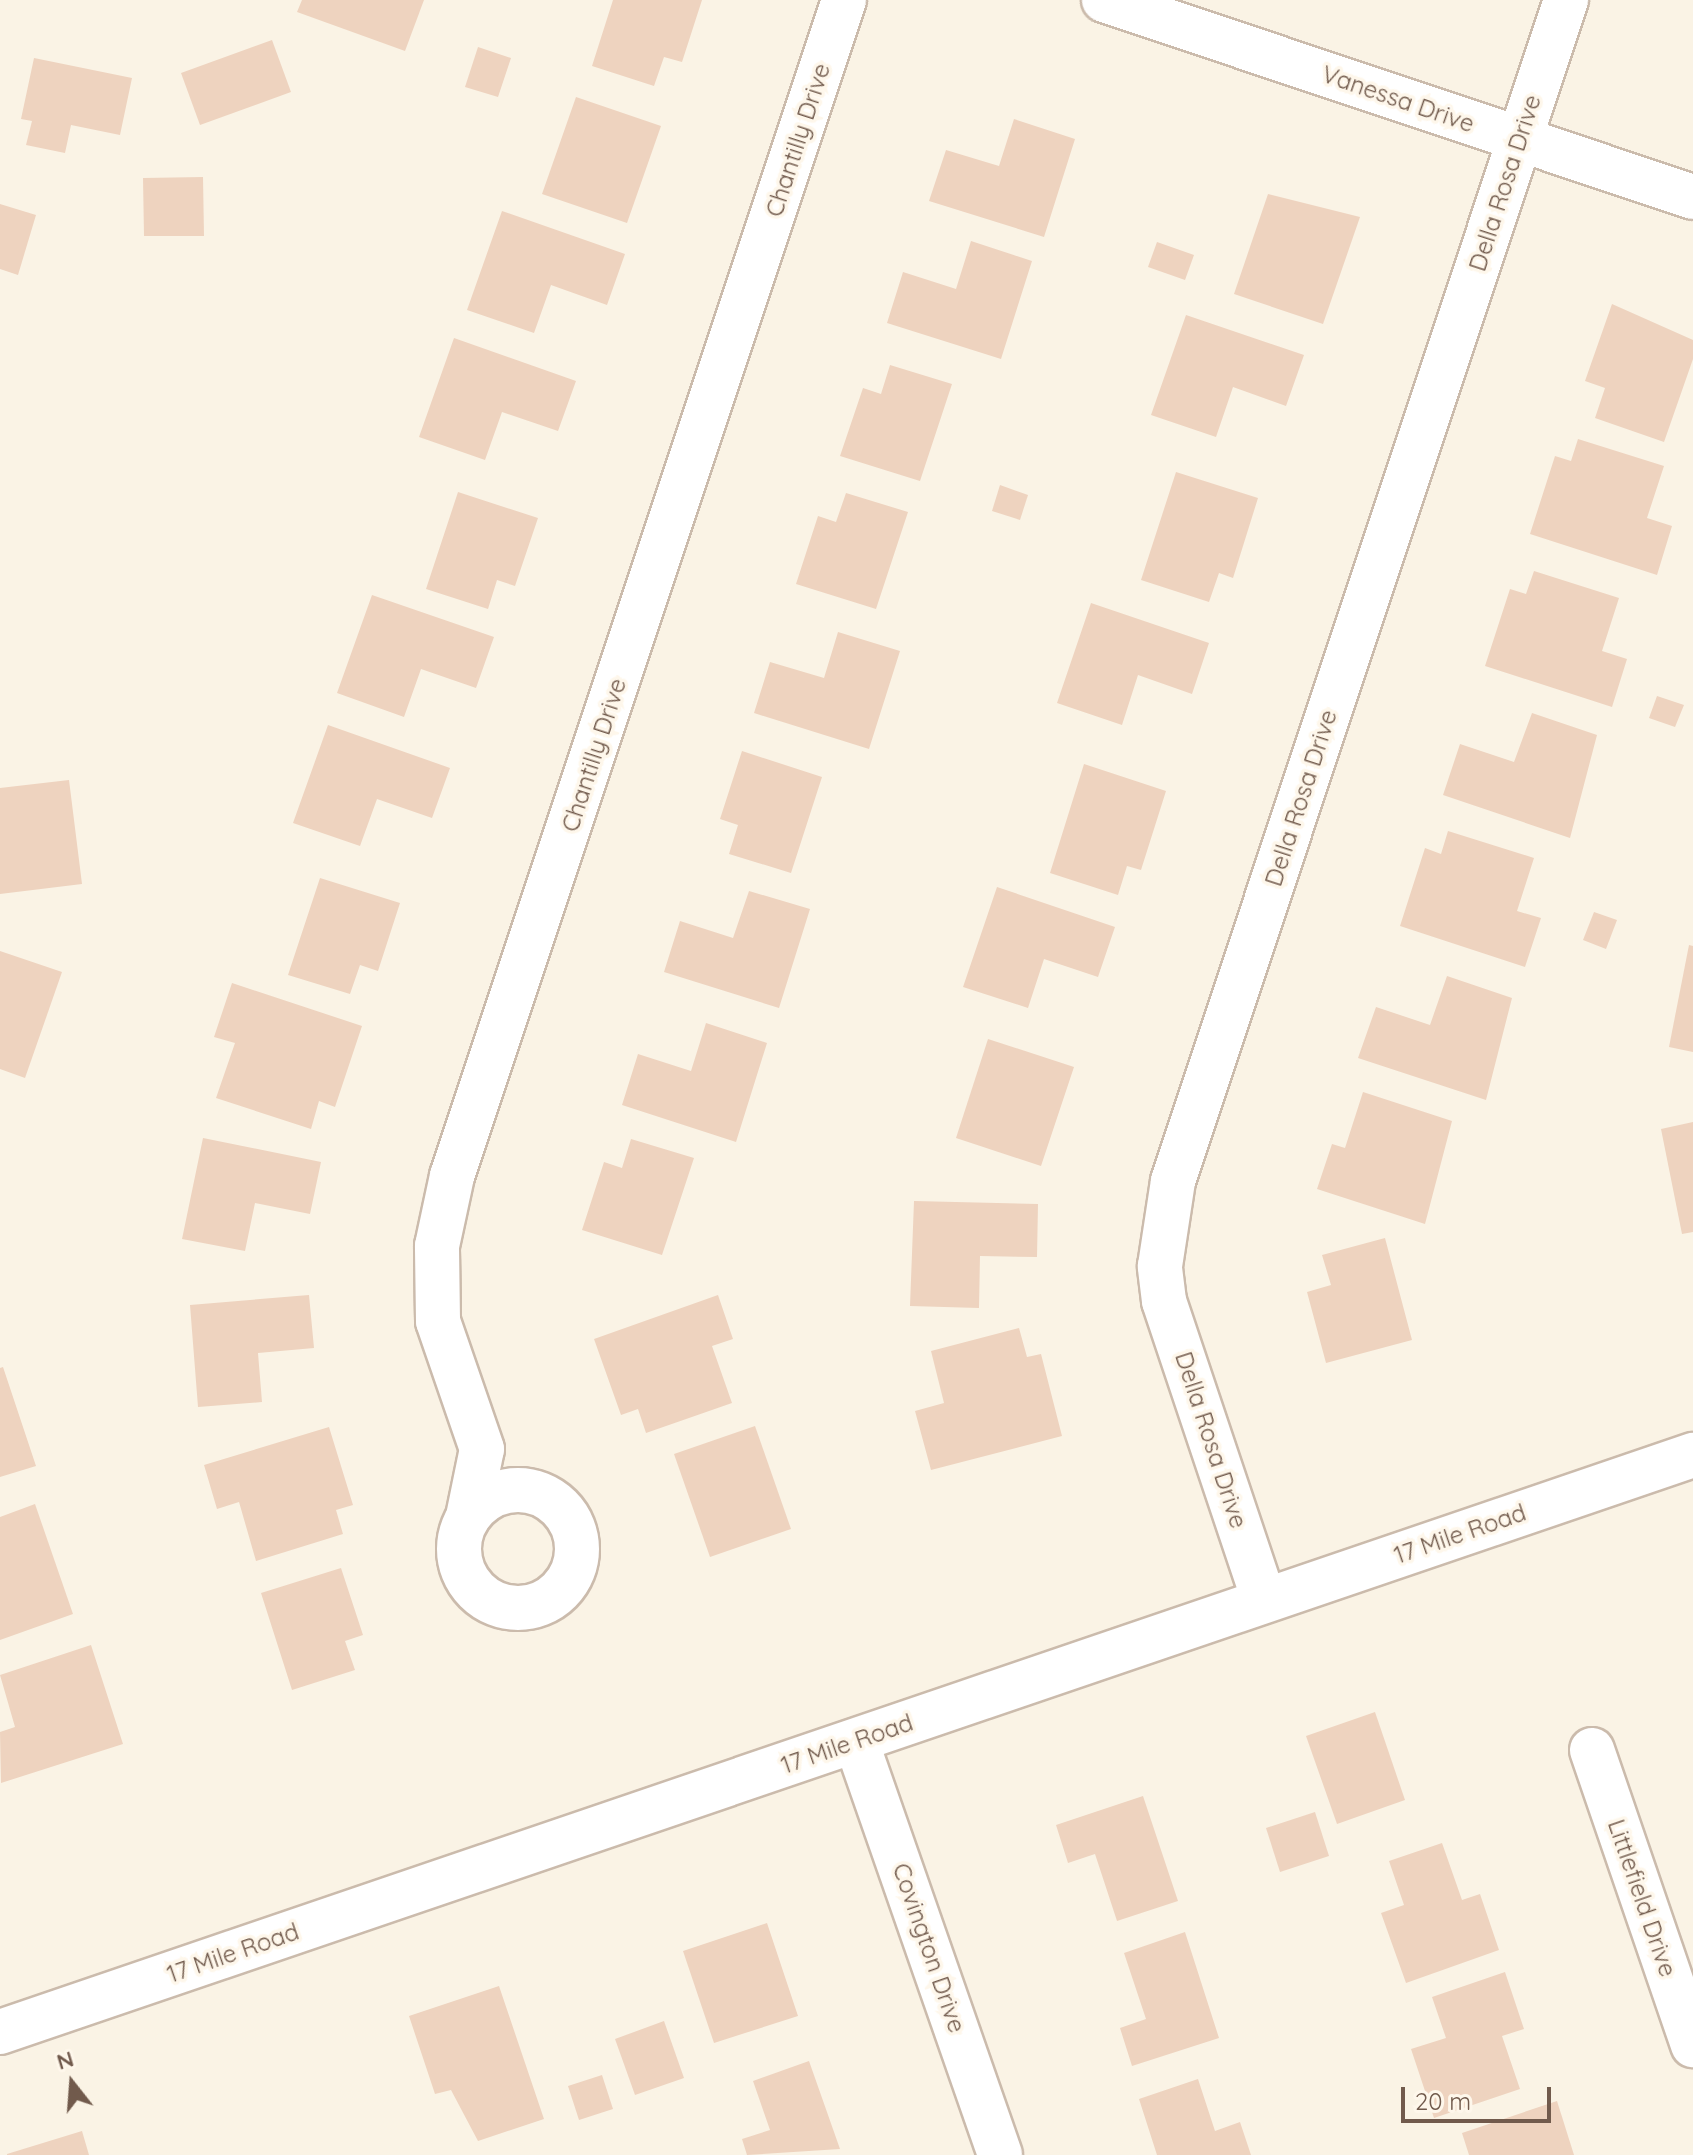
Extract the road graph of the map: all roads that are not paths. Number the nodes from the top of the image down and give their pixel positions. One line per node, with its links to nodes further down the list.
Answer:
1 (844, 0): 6 (street, Chantilly Drive)
2 (1104, 0): 4 (street, Vanessa Drive)
3 (1566, 0): 4 (street, Della Rosa Drive)
4 (1519, 139): 5 (street, Vanessa Drive); 10 (street, Della Rosa Drive)
5 (1693, 197)
6 (482, 1449): 8 (street); 9 (street)
7 (1693, 1455): 10 (street, 17 Mile Road)
8 (536, 1492): 9 (street); 9 (street)
9 (468, 1517)
10 (1264, 1600): 11 (street, 17 Mile Road)
11 (856, 1741): 13 (street, 17 Mile Road); 15 (street, Covington Drive)
12 (1592, 1750): 14 (street, Littlefield Drive)
13 (0, 2032)
14 (1693, 2045)
15 (1000, 2155)

